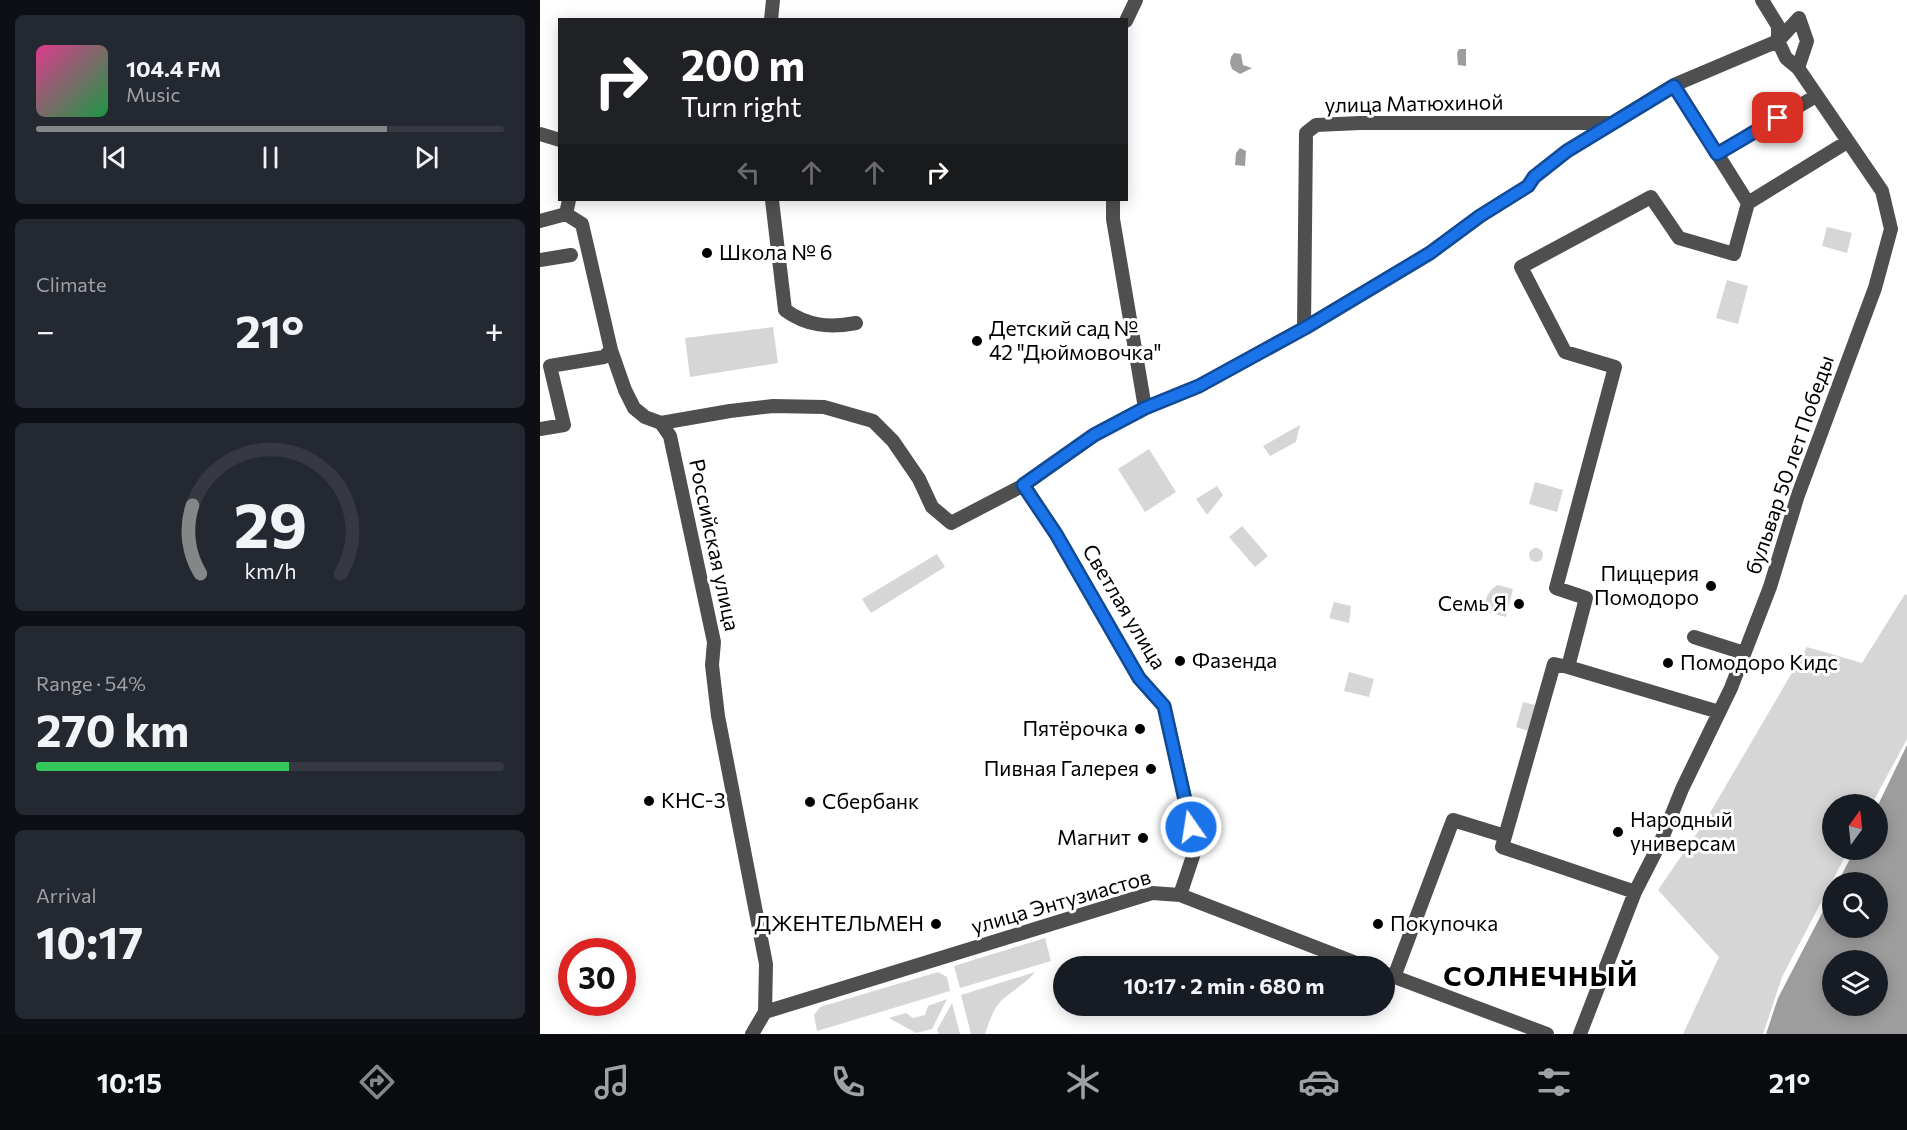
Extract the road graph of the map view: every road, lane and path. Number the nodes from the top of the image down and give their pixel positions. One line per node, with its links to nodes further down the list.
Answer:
1 (773, 0): 4 (street)
2 (1136, 0): 5 (street)
3 (1762, 0): 6 (street)
4 (771, 18)
5 (1127, 18)
6 (1778, 41): 7 (street); 7 (street); 8 (street)
7 (1798, 68): 9 (street)
8 (1674, 86): 10 (street); 14 (street)
9 (1816, 96): 13 (street); 14 (street)
10 (1611, 123): 24 (street); 24 (street, улица Матюхиной)
11 (540, 134): 12 (street)
12 (558, 139)
13 (1847, 142): 18 (street); 32 (street, бульвар 50 лет Победы)
14 (1717, 154): 18 (street)
15 (569, 201): 19 (street)
16 (772, 201): 23 (street)
17 (1113, 201): 27 (street)
18 (1748, 203): 33 (street)
19 (566, 214): 20 (street); 25 (street)
20 (540, 221)
21 (571, 255): 22 (street)
22 (540, 260)
23 (856, 323)
24 (1305, 328): 27 (street)
25 (611, 350): 26 (street); 28 (street)
26 (545, 367): 29 (street)
27 (1145, 408): 30 (street)
28 (661, 423): 30 (street); 41 (street, Российская улица)
29 (540, 429)
30 (1023, 485): 37 (street, Светлая улица)
31 (1694, 637): 32 (street)
32 (1744, 652): 34 (street, бульвар 50 лет Победы)
33 (1568, 667): 34 (street); 35 (street)
34 (1719, 712): 36 (street, бульвар 50 лет Победы)
35 (1505, 836): 36 (street); 39 (street)
36 (1635, 892): 44 (street, бульвар 50 лет Победы)
37 (1180, 895): 38 (street, улица Энтузиастов); 41 (street, улица Энтузиастов)
38 (1338, 956)
39 (1395, 960)
40 (1395, 977): 43 (street)
41 (765, 1012): 42 (street, Российская улица)
42 (752, 1034)
43 (1547, 1034)
44 (1580, 1034)

